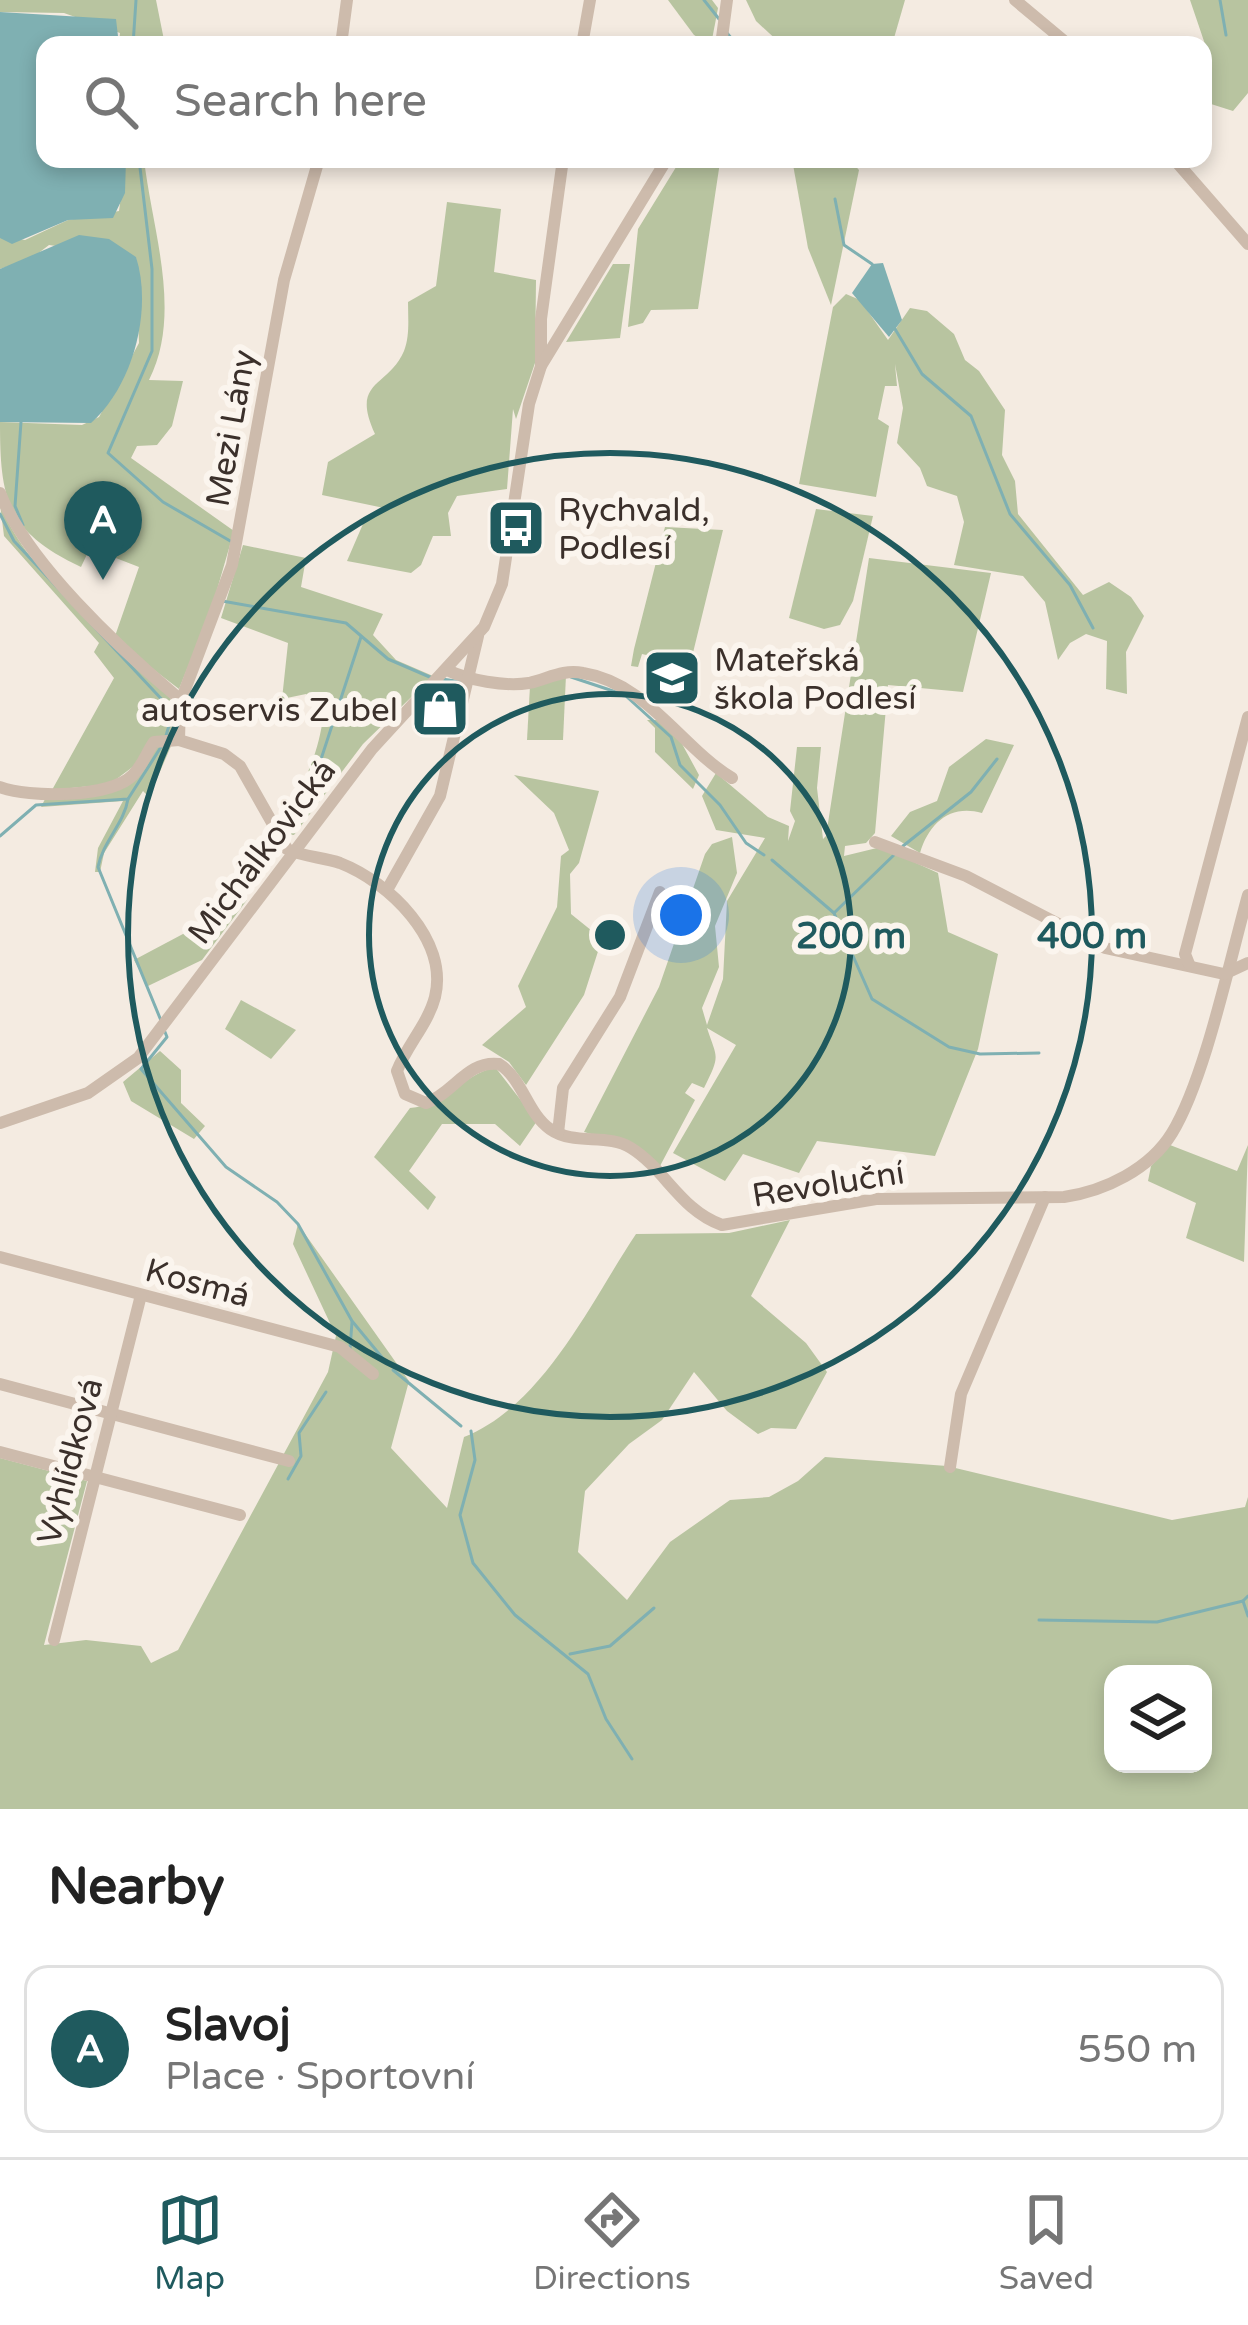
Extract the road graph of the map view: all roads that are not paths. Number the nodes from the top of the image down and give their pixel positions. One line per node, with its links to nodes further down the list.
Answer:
1 (346, 0): 5 (street)
2 (590, 0): 6 (street)
3 (727, 0): 7 (street)
4 (1015, 0): 8 (street)
5 (342, 36)
6 (584, 36)
7 (722, 36)
8 (1058, 36)
9 (316, 168): 19 (street, Mezi Lány)
10 (562, 168): 14 (street)
11 (663, 168): 14 (street, Michálkovická)
12 (1182, 168): 13 (street)
13 (1248, 244)
14 (542, 366): 16 (street, Michálkovická)
15 (0, 493): 19 (street)
16 (478, 635): 17 (street, Michálkovická); 18 (street)
17 (447, 670): 18 (street); 25 (street, Michálkovická)
18 (470, 677): 22 (street); 26 (street)
19 (180, 703): 21 (street, Mezi Lány)
20 (1248, 717): 30 (street)
21 (171, 740): 23 (street); 25 (street)
22 (732, 778)
23 (0, 788)
24 (875, 842): 30 (street)
25 (293, 852): 26 (street); 32 (street, Michálkovická)
26 (387, 890): 33 (street)
27 (660, 892): 33 (street)
28 (1248, 895): 31 (street, Revoluční)
29 (1248, 963): 31 (street)
30 (1189, 964): 31 (street)
31 (1224, 974): 34 (street, Revoluční)
32 (0, 1123)
33 (558, 1133): 34 (street, Revoluční)
34 (1045, 1197): 42 (street)
35 (0, 1257): 36 (street, Kosmá)
36 (141, 1295): 37 (street, Kosmá); 39 (street, Vyhlídková)
37 (373, 1374)
38 (0, 1384): 39 (street)
39 (109, 1414): 41 (street); 43 (street, Vyhlídková)
40 (0, 1452): 43 (street)
41 (289, 1461)
42 (950, 1467)
43 (93, 1477): 44 (street); 45 (street, Vyhlídková)
44 (240, 1515)
45 (54, 1640)

